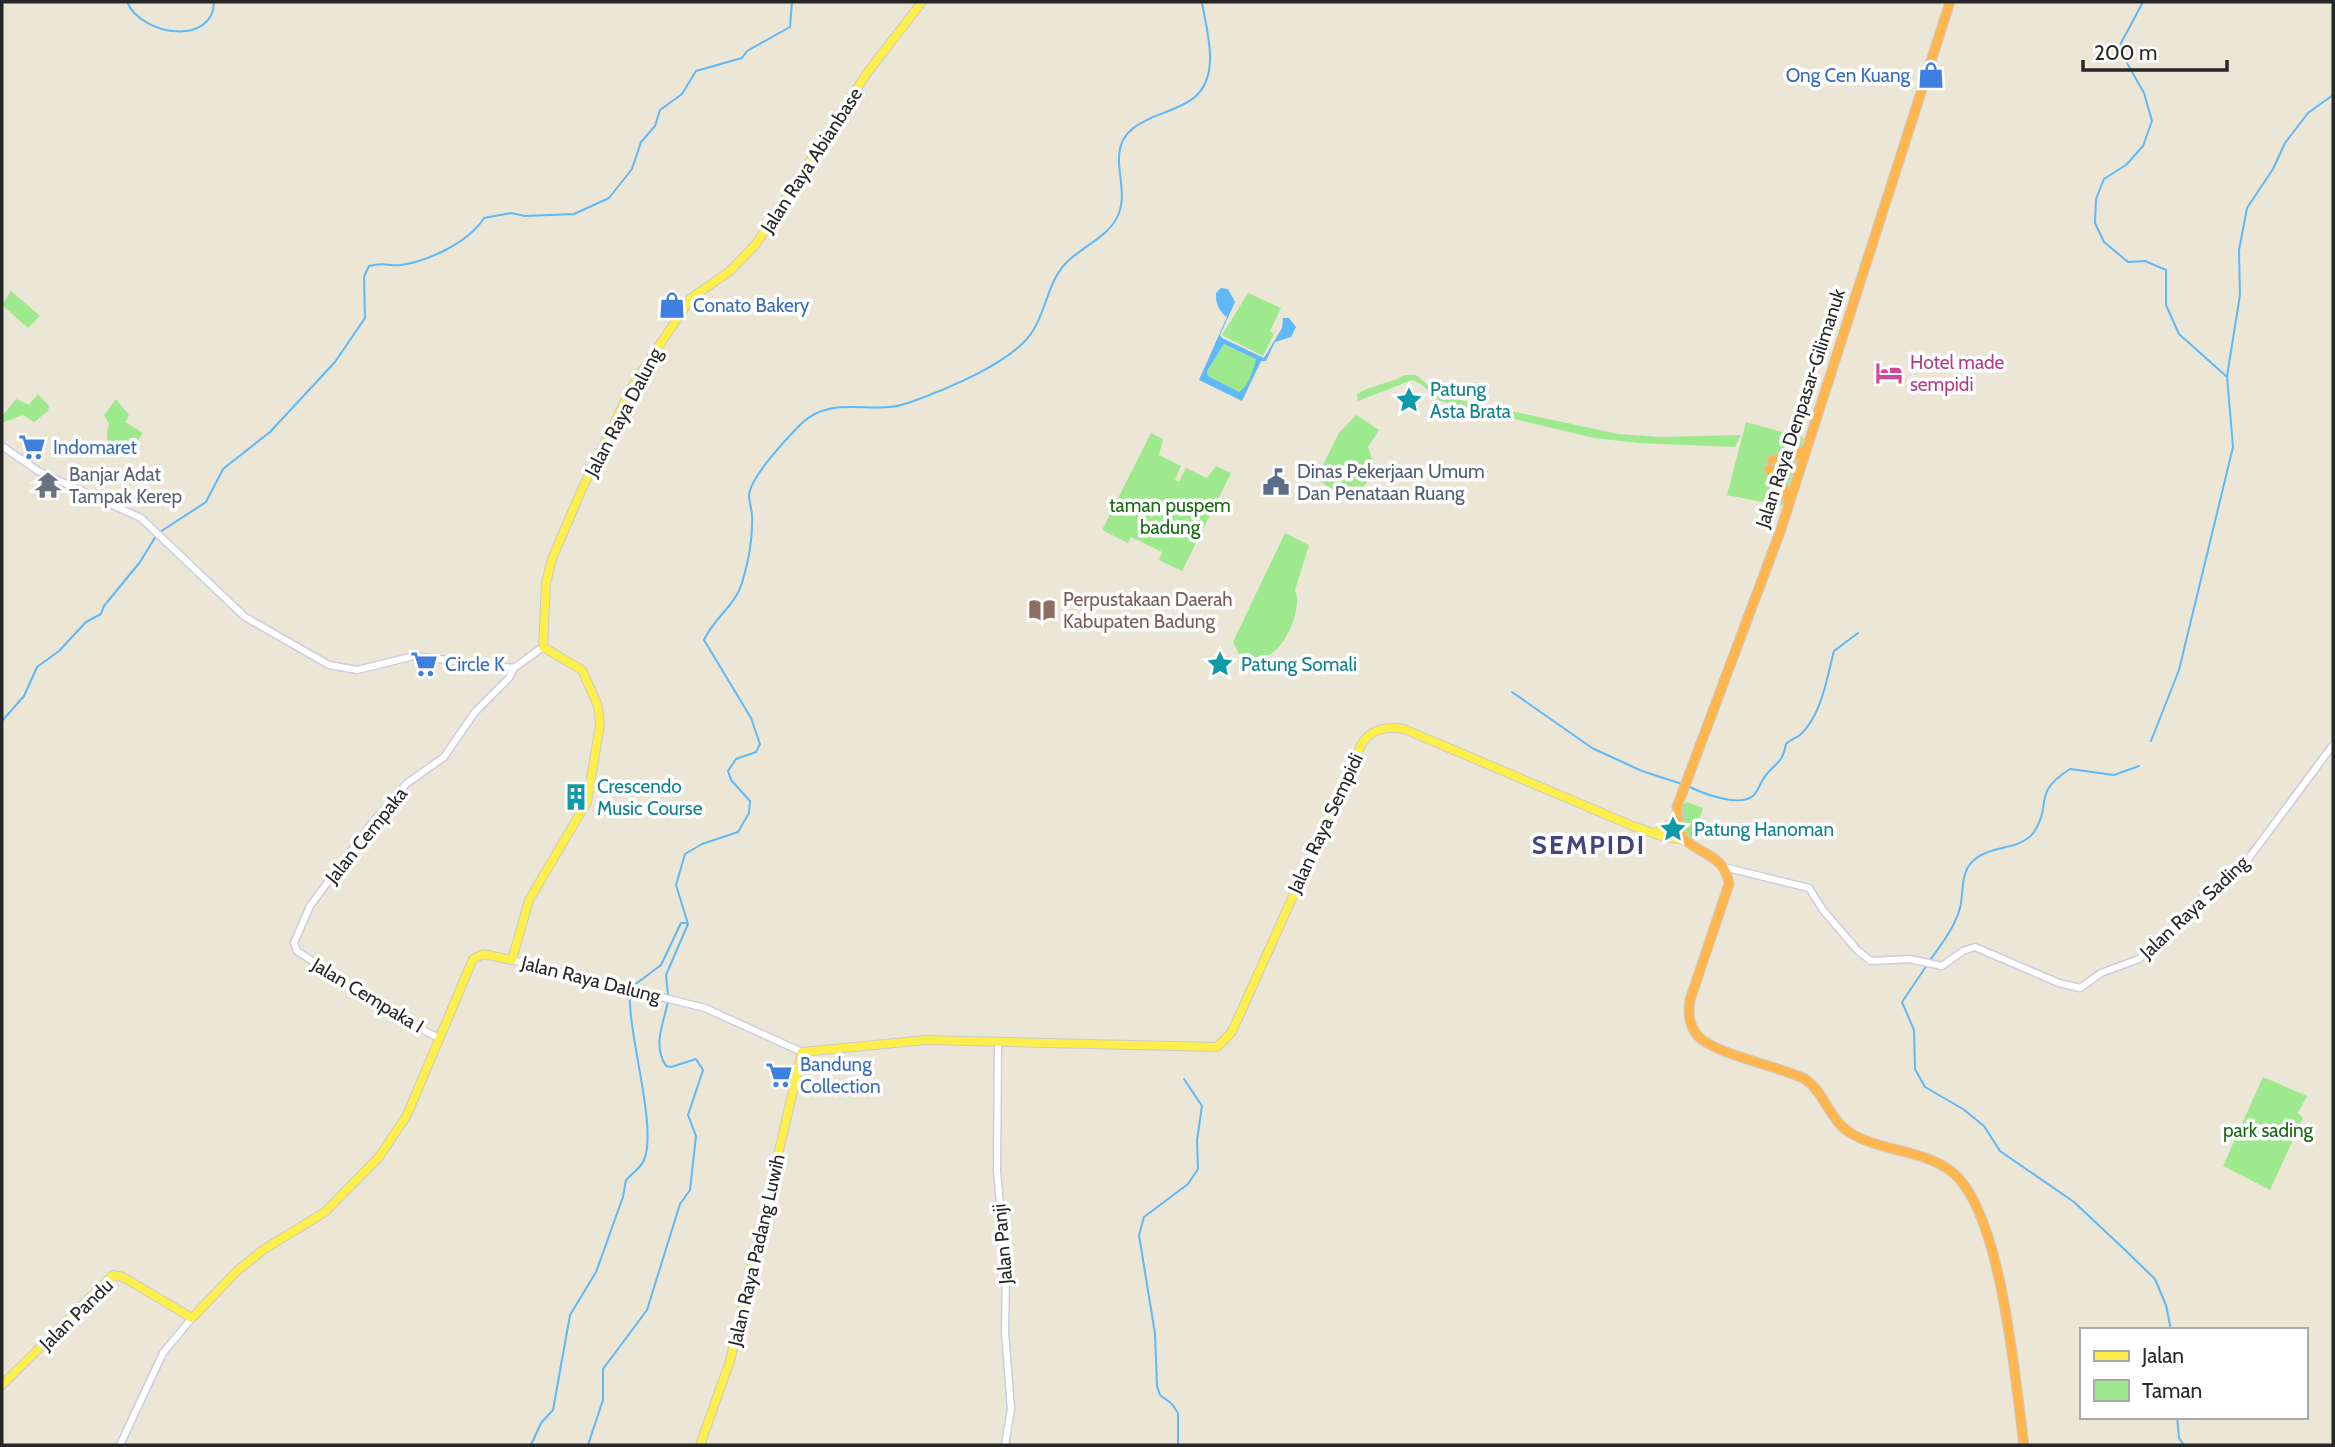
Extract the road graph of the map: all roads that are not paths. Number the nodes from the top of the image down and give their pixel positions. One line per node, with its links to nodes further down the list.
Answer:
1 (922, 2): 3 (main road, Jalan Raya Abianbase)
2 (1950, 2): 5 (highway, Jalan Raya Denpasar-Gilimanuk)
3 (686, 303): 7 (main road, Jalan Raya Dalung)
4 (2, 446): 8 (street)
5 (1806, 450): 6 (highway, Jalan Raya Denpasar-Gilimanuk); 6 (highway)
6 (1788, 505): 10 (highway, Jalan Raya Denpasar-Gilimanuk)
7 (543, 647): 8 (street, Jalan Cempaka); 15 (main road, Jalan Raya Dalung)
8 (514, 668): 14 (street, Jalan Cempaka)
9 (2333, 745): 13 (street, Jalan Raya Sading)
10 (1677, 820): 11 (main road); 12 (highway)
11 (1656, 833): 12 (main road, Jalan Raya Sempidi); 17 (main road, Jalan Raya Sempidi)
12 (1684, 839): 13 (highway)
13 (1724, 867): 24 (highway)
14 (297, 951): 16 (street, Jalan Cempaka I)
15 (512, 960): 16 (main road); 18 (street, Jalan Raya Dalung)
16 (439, 1038): 19 (main road)
17 (998, 1042): 18 (main road); 23 (street, Jalan Panji)
18 (802, 1052): 22 (main road, Jalan Raya Padang Luwih)
19 (192, 1317): 20 (main road, Jalan Pandu); 21 (street)
20 (2, 1385)
21 (120, 1445)
22 (700, 1445)
23 (1005, 1445)
24 (2024, 1445)

